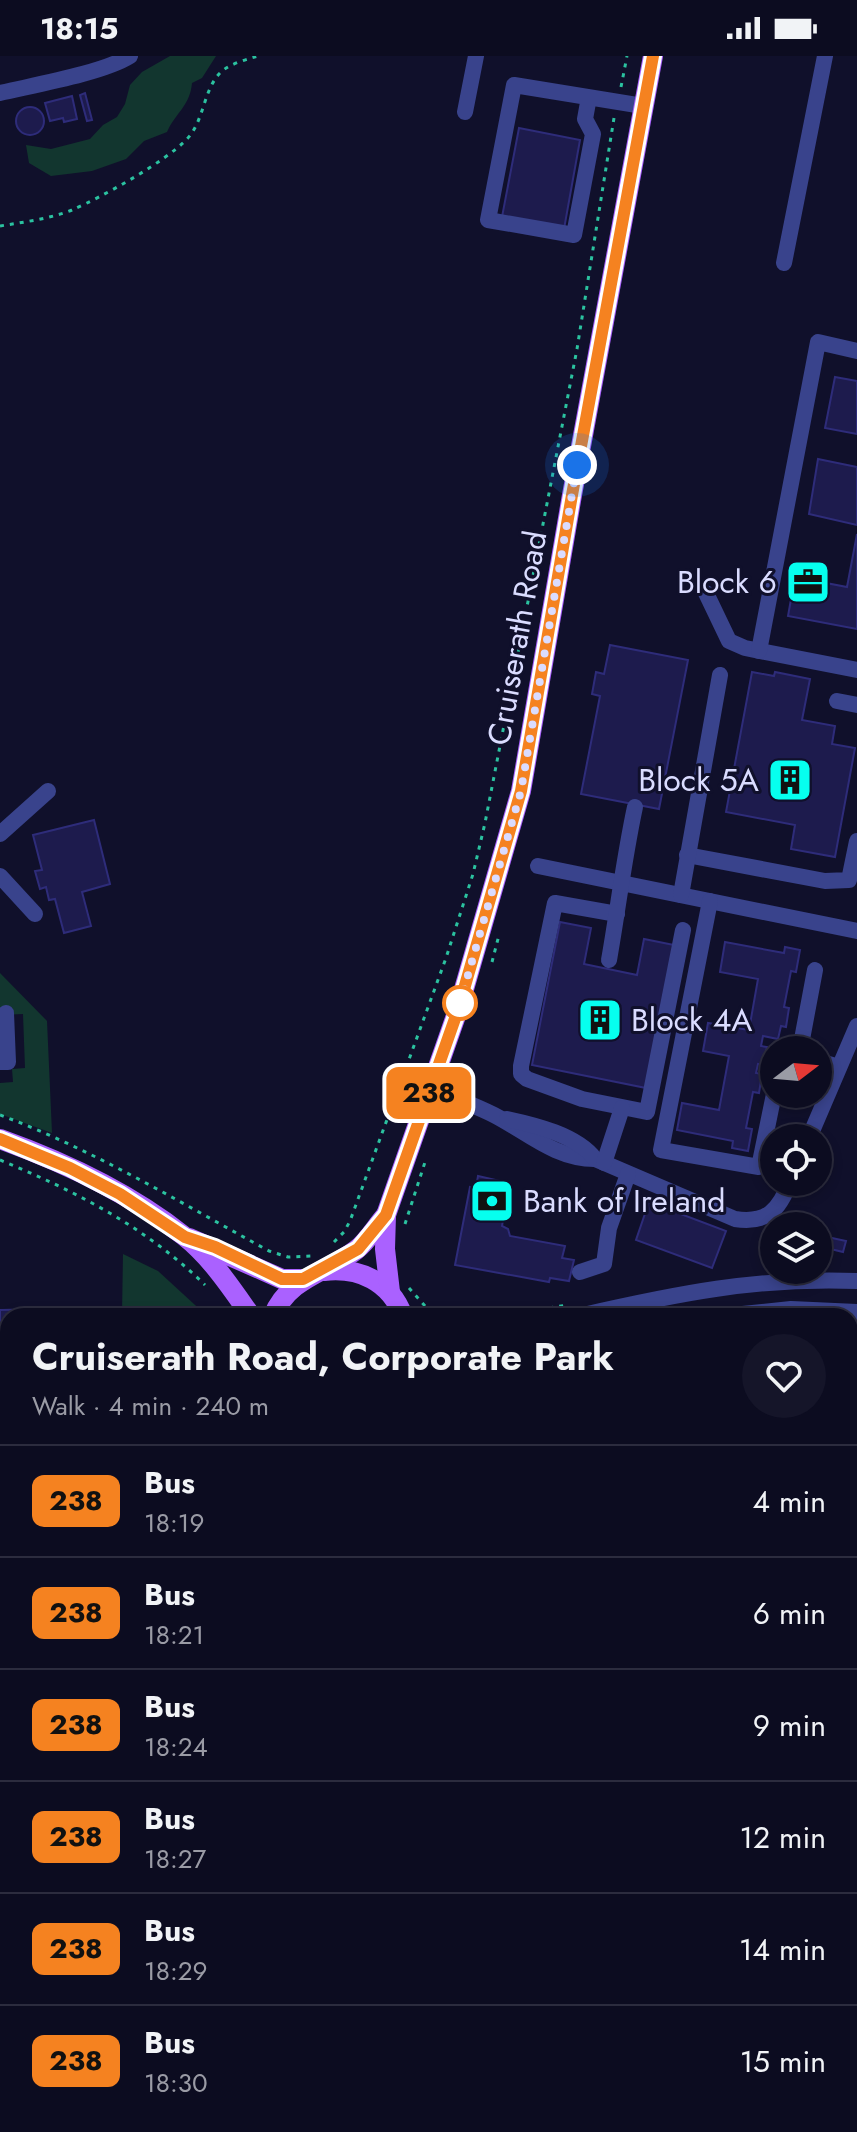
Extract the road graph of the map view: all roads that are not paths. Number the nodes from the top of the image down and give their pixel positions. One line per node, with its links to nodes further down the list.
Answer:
1 (130, 56): 5 (street)
2 (476, 56): 8 (street)
3 (653, 56): 7 (main road, Cruiserath Road)
4 (825, 56): 9 (street)
5 (0, 93)
6 (589, 97): 6 (street); 7 (street)
7 (643, 106): 39 (main road, Cruiserath Road)
8 (465, 112)
9 (784, 263)
10 (857, 351): 12 (street)
11 (706, 593): 12 (street)
12 (759, 651): 13 (street)
13 (857, 670)
14 (720, 675): 21 (street)
15 (837, 701): 16 (street)
16 (857, 705)
17 (48, 791): 19 (street)
18 (635, 807): 24 (street)
19 (0, 834)
20 (857, 841): 21 (street)
21 (687, 855): 25 (street)
22 (538, 866): 24 (street)
23 (0, 876): 27 (street)
24 (620, 883): 25 (street); 28 (street)
25 (681, 895): 26 (street)
26 (710, 901): 30 (street); 41 (street)
27 (35, 914)
28 (617, 914): 31 (street); 40 (street)
29 (683, 930): 40 (street)
30 (857, 931)
31 (609, 960)
32 (815, 970): 35 (street)
33 (6, 1013): 36 (street)
34 (857, 1026): 38 (street)
35 (803, 1036)
36 (0, 1062)
37 (832, 1065): 38 (street)
38 (839, 1067): 42 (street)
39 (431, 1088): 44 (street); 47 (main road, Cruiserath Road)
40 (622, 1108): 44 (street)
41 (771, 1108)
42 (815, 1124)
43 (0, 1139): 48 (main road)
44 (600, 1161): 45 (street)
45 (628, 1174): 46 (street); 50 (street)
46 (784, 1196)
47 (386, 1215): 49 (main road, Cruiserath Road); 54 (main road, Cruiserath Road)
48 (185, 1237): 49 (main road); 52 (main road)
49 (312, 1269): 53 (main road, Cruiserath Road); 54 (main road)
50 (580, 1272)
51 (857, 1281): 55 (street)
52 (245, 1308)
53 (277, 1308)
54 (402, 1308)
55 (617, 1308)

